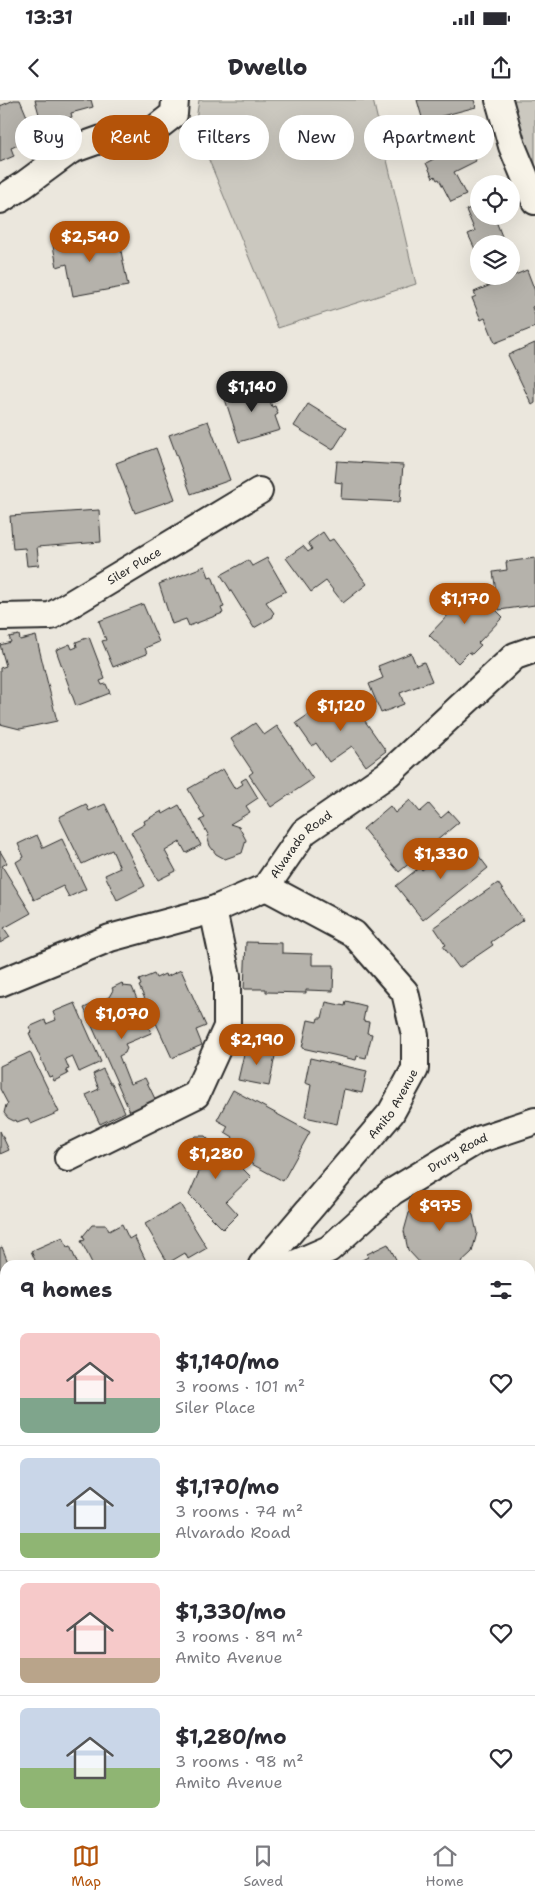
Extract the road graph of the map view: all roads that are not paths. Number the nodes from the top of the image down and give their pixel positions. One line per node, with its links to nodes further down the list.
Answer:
1 (175, 100): 3 (street)
2 (499, 100): 4 (street)
3 (0, 200)
4 (535, 201)
5 (259, 491): 6 (street, Siler Place)
6 (0, 617)
7 (535, 649): 8 (street, Alvarado Road)
8 (266, 887): 9 (street, Alvarado Road); 13 (street, Amito Avenue)
9 (214, 910): 10 (street, Alvarado Road); 12 (street)
10 (0, 983)
11 (535, 1121): 14 (street, Drury Road)
12 (68, 1158)
13 (266, 1260)
14 (304, 1260)

